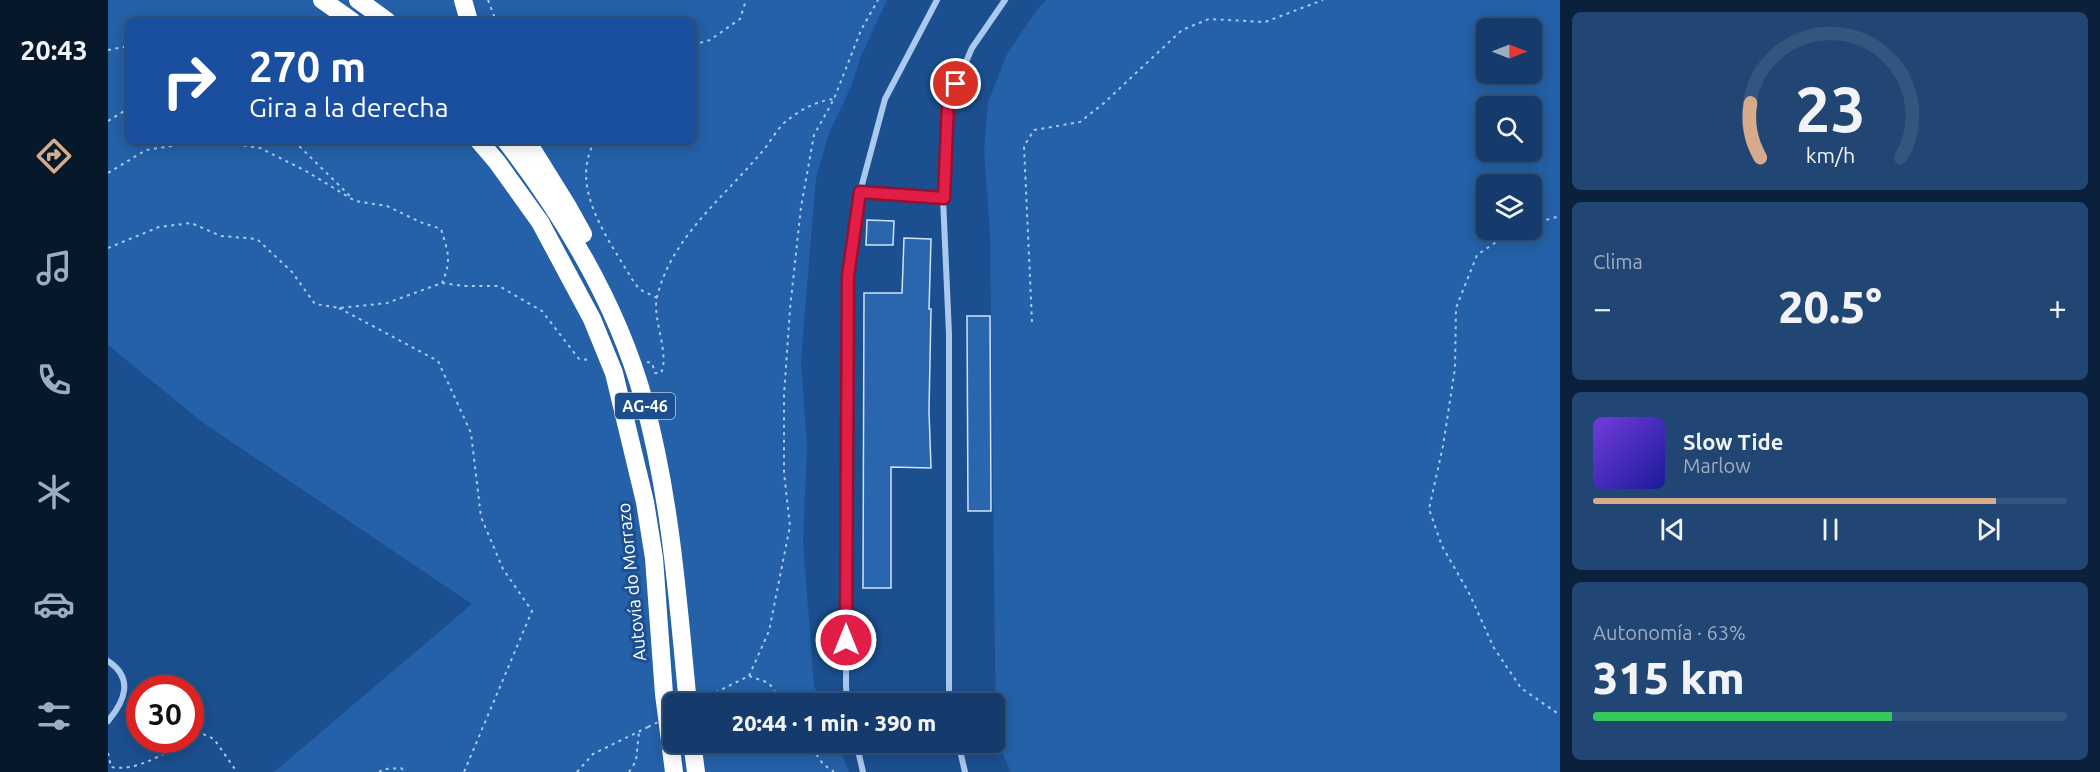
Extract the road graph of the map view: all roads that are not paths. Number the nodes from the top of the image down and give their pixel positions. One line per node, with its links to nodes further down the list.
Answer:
1 (322, 0): 6 (highway)
2 (358, 0): 7 (highway)
3 (463, 0): 8 (highway)
4 (937, 0): 12 (street)
5 (1005, 0): 13 (street)
6 (348, 18)
7 (383, 18)
8 (469, 18)
9 (482, 144): 23 (highway, Autovía do Morrazo / AG-46)
10 (508, 144): 14 (highway, AG-46)
11 (529, 144): 14 (highway)
12 (860, 192): 13 (street); 17 (street)
13 (944, 198): 18 (street)
14 (638, 359): 16 (highway, AG-46)
15 (108, 661): 19 (street)
16 (687, 693)
17 (846, 693)
18 (949, 693)
19 (108, 721)
20 (693, 753): 24 (highway)
21 (859, 753): 25 (street)
22 (961, 753): 26 (street)
23 (674, 772)
24 (696, 772)
25 (863, 772)
26 (965, 772)

